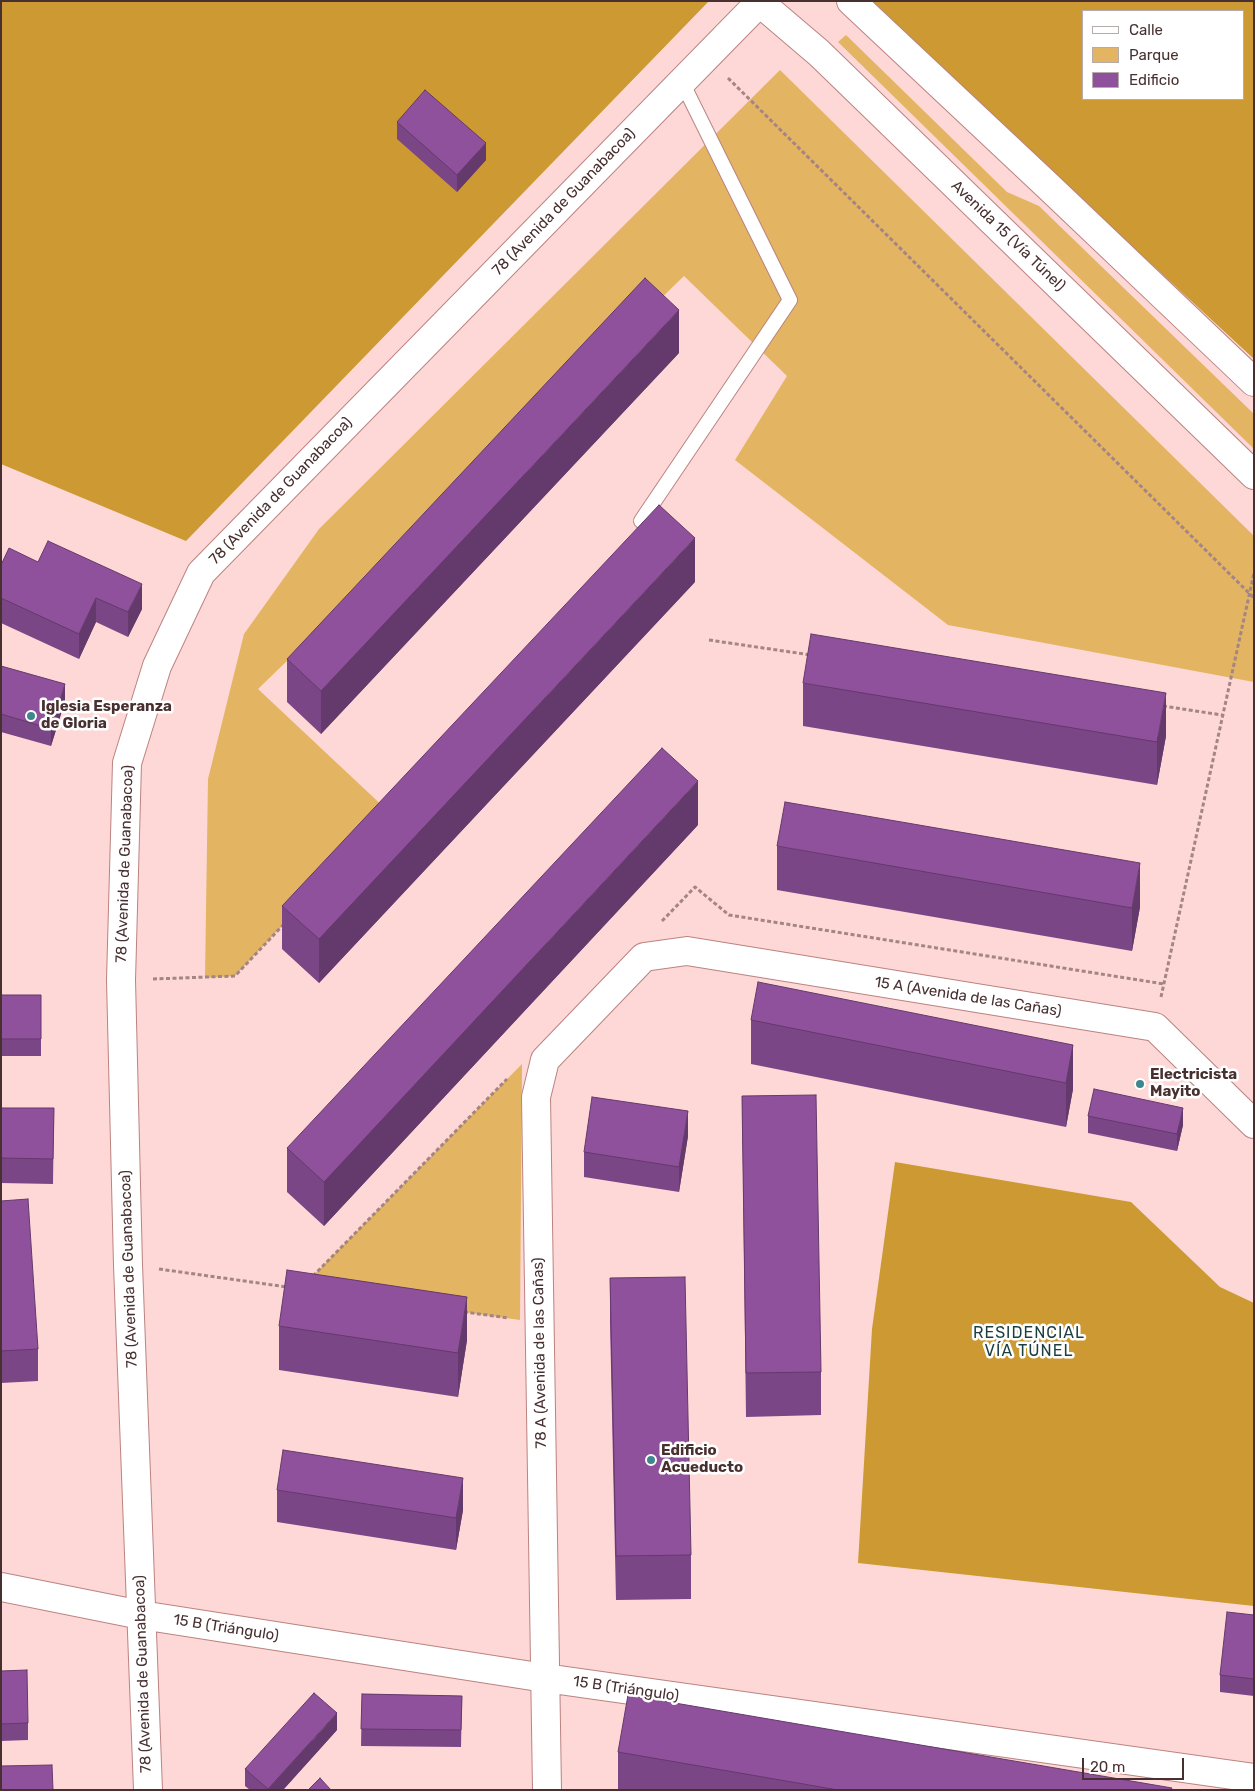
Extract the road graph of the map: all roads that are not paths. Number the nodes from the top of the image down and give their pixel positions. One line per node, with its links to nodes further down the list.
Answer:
1 (851, 1): 4 (street)
2 (760, 2): 3 (street, 78 (Avenida de Guanabacoa)); 5 (street, Avenida 15 (Vía Túnel))
3 (682, 82): 6 (lane); 10 (street, 78 (Avenida de Guanabacoa))
4 (1254, 382)
5 (1254, 475)
6 (641, 521)
7 (644, 957): 8 (street, 15 A (Avenida de las Cañas)); 11 (street, 78 A (Avenida de las Cañas))
8 (1254, 1124)
9 (1, 1587): 10 (street, 15 B (Triángulo))
10 (140, 1615): 11 (street, 15 B (Triángulo)); 13 (street, 78 (Avenida de Guanabacoa))
11 (546, 1678): 12 (street, 15 B (Triángulo)); 14 (street, 78 A (Avenida de las Cañas))
12 (1254, 1778)
13 (148, 1790)
14 (547, 1790)

